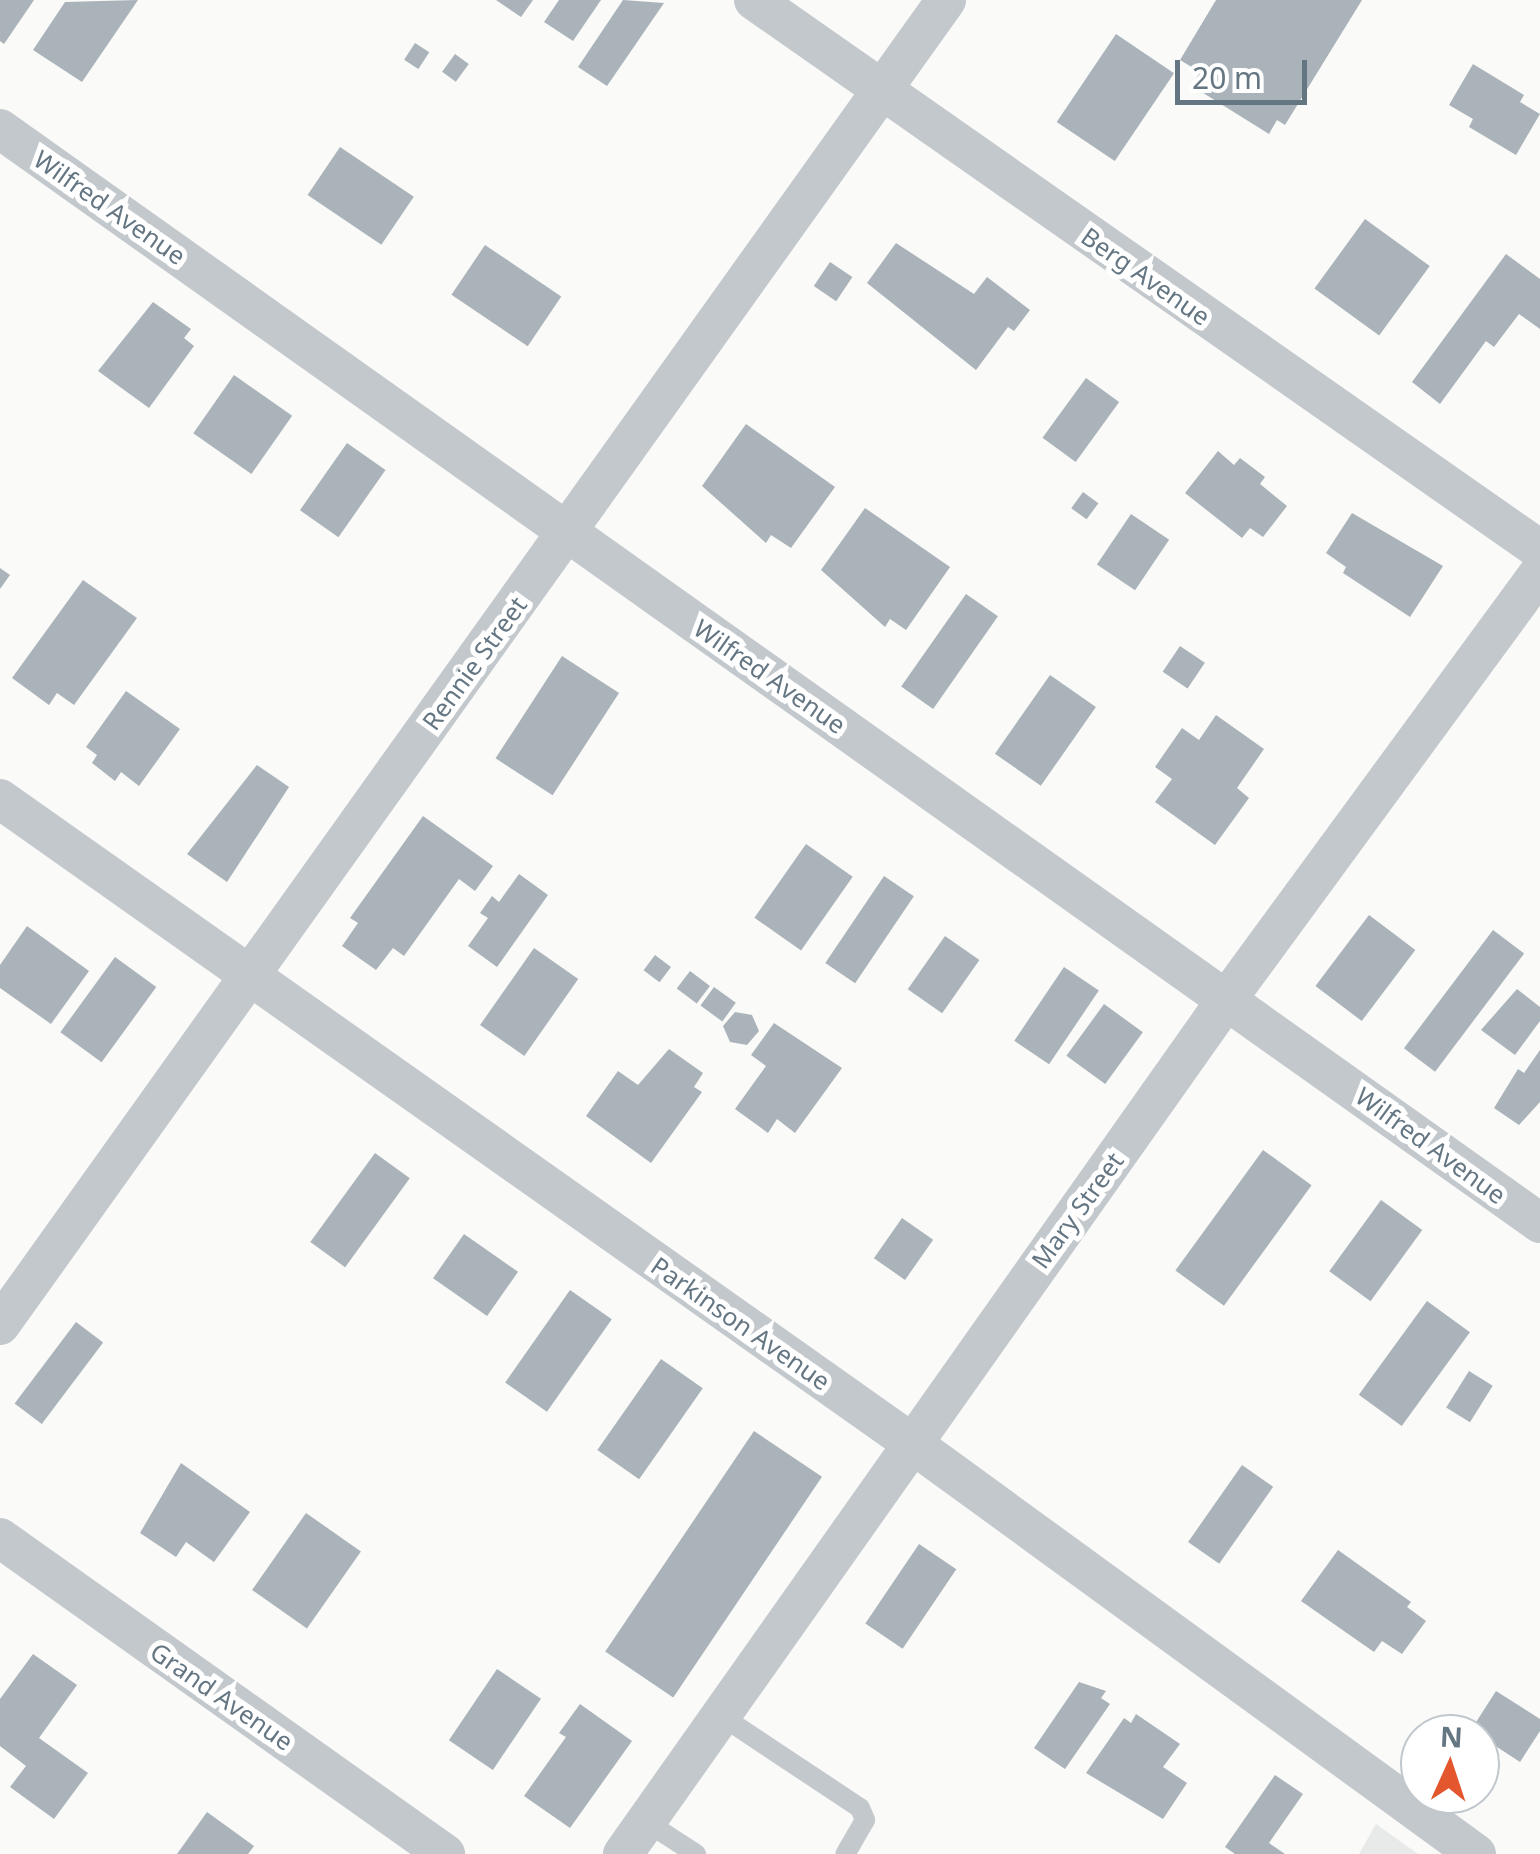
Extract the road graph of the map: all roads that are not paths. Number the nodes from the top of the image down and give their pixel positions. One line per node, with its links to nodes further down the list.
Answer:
1 (754, 0): 3 (street, Berg Avenue)
2 (946, 0): 3 (street, Rennie Street)
3 (882, 92): 5 (street, Rennie Street); 6 (street, Berg Avenue)
4 (0, 130): 5 (street, Wilfred Avenue)
5 (568, 532): 9 (street, Rennie Street); 10 (street, Wilfred Avenue)
6 (1540, 550)
7 (1540, 572): 10 (street, Mary Street)
8 (0, 800): 9 (street, Parkinson Avenue)
9 (249, 978): 12 (street, Rennie Street); 13 (street, Parkinson Avenue)
10 (1227, 1000): 11 (street, Wilfred Avenue); 13 (street, Mary Street)
11 (1540, 1223)
12 (0, 1325)
13 (910, 1442): 15 (street, Mary Street); 21 (street, Parkinson Avenue)
14 (0, 1538): 17 (street, Grand Avenue)
15 (720, 1716): 16 (street, Mary Street); 20 (lane)
16 (646, 1822): 18 (street, Mary Street); 19 (lane)
17 (445, 1854)
18 (622, 1854)
19 (696, 1854)
20 (845, 1854)
21 (1476, 1854)

